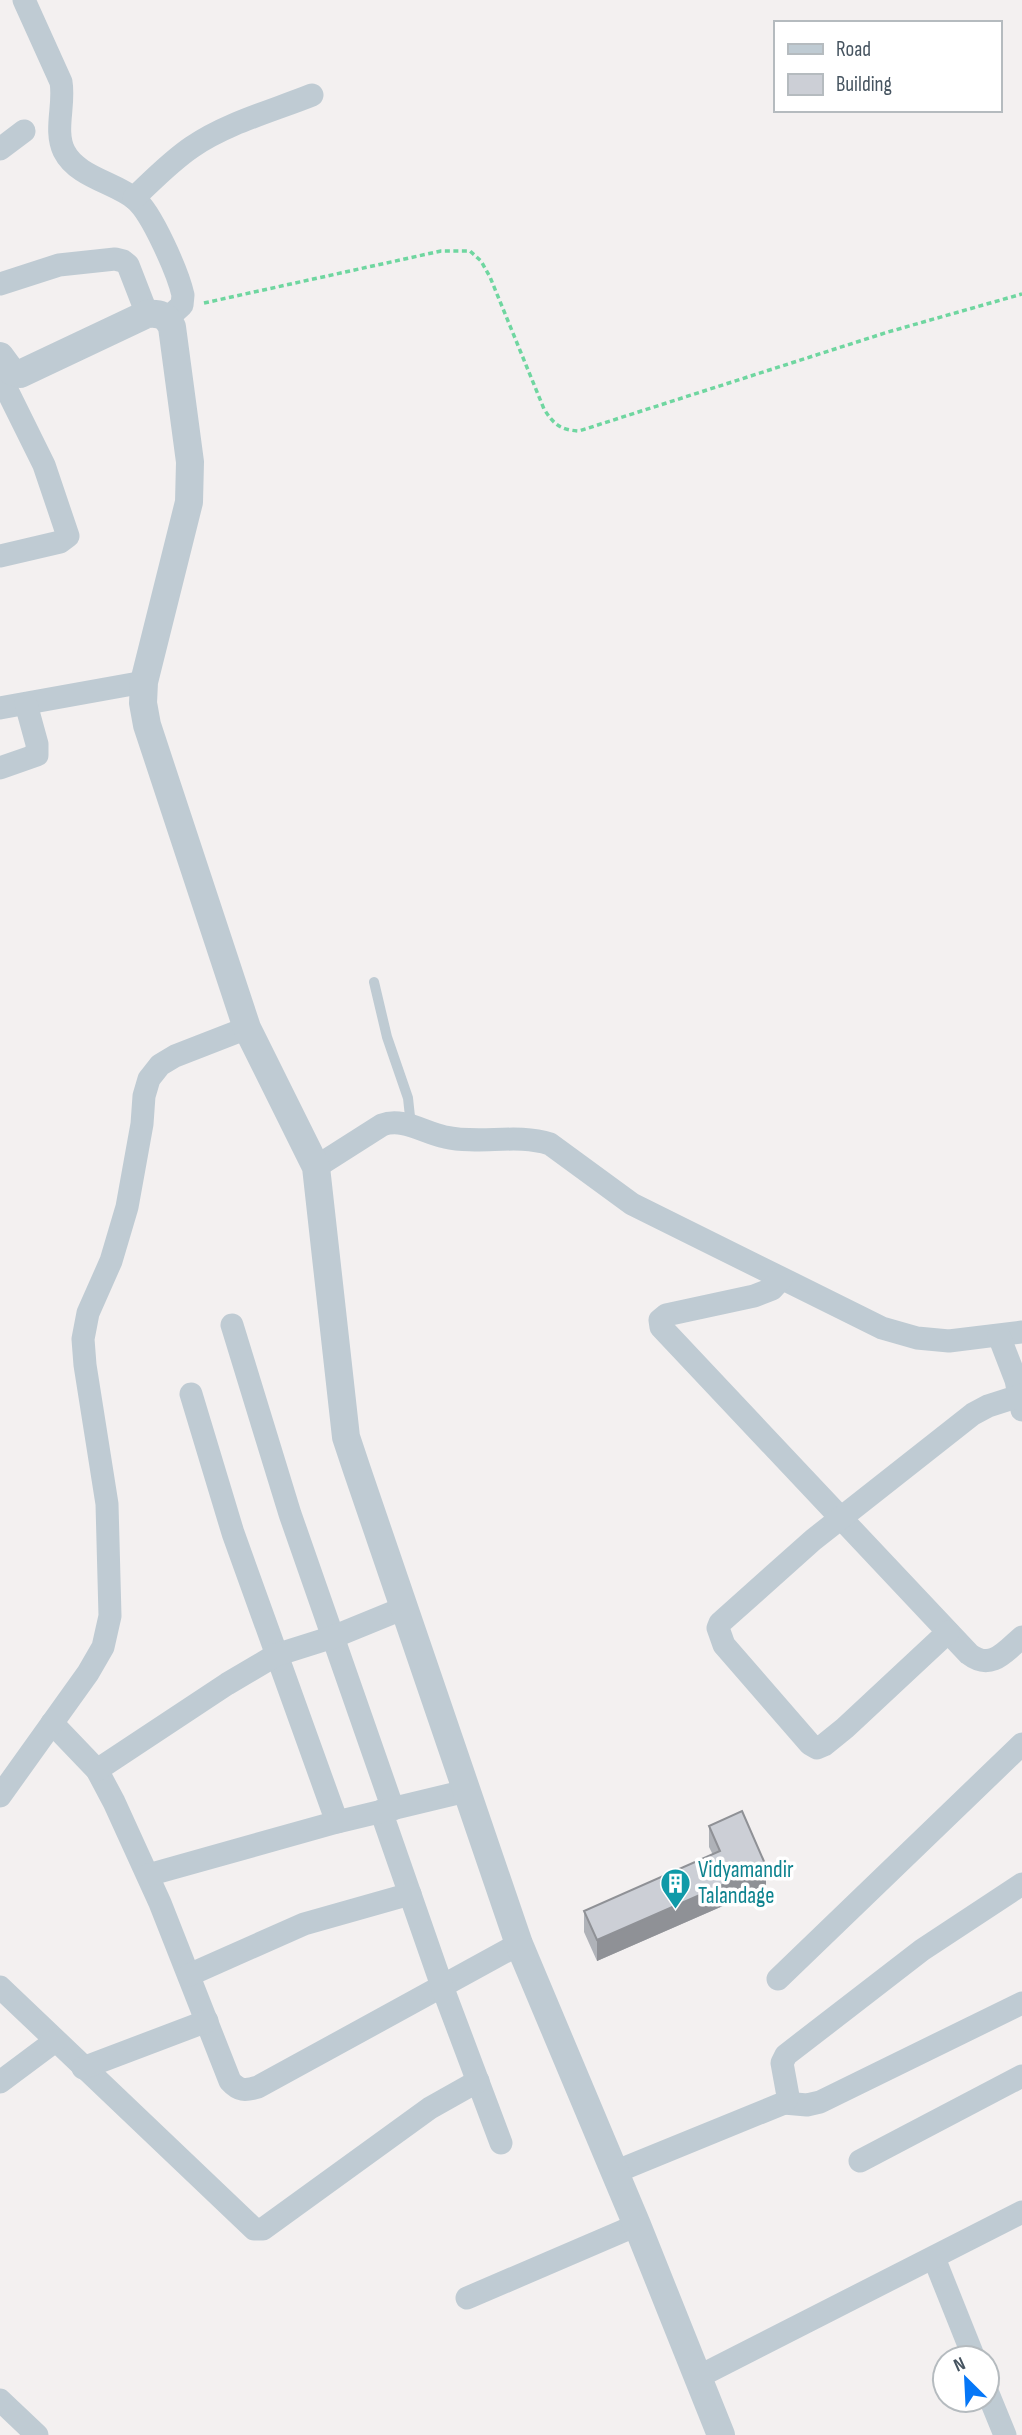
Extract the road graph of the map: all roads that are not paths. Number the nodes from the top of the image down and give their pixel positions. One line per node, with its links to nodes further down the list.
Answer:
1 (24, 0): 5 (street)
2 (312, 95): 5 (street)
3 (23, 131): 4 (street)
4 (0, 149)
5 (135, 198): 7 (street)
6 (0, 284): 7 (street)
7 (166, 312): 8 (street); 10 (street)
8 (3, 372): 9 (street)
9 (0, 556)
10 (144, 682): 11 (street); 15 (street)
11 (26, 704): 12 (street); 13 (street)
12 (0, 708)
13 (0, 768)
14 (374, 982): 16 (lane)
15 (247, 1028): 17 (street); 30 (street)
16 (411, 1126): 17 (street); 18 (street)
17 (316, 1167): 25 (street)
18 (781, 1279): 21 (street); 24 (street)
19 (232, 1325): 27 (street)
20 (1022, 1332): 21 (street)
21 (999, 1336): 23 (street)
22 (191, 1394): 29 (street)
23 (1021, 1400): 24 (street)
24 (841, 1520): 26 (street); 26 (street)
25 (404, 1608): 27 (street); 33 (street)
26 (948, 1632): 28 (street)
27 (333, 1637): 29 (street); 35 (street)
28 (1022, 1637)
29 (276, 1655): 32 (street); 36 (street)
30 (52, 1723): 32 (street); 34 (street)
31 (1022, 1744): 42 (street)
32 (97, 1770): 37 (street)
33 (466, 1791): 35 (street); 40 (street)
34 (0, 1796)
35 (387, 1810): 36 (street); 39 (street)
36 (337, 1822): 37 (street)
37 (148, 1875): 41 (street)
38 (1022, 1884): 52 (street)
39 (410, 1894): 41 (street); 43 (street)
40 (519, 1944): 43 (street); 55 (street)
41 (189, 1975): 46 (street)
42 (778, 1979)
43 (442, 1986): 46 (street); 50 (street)
44 (0, 1987): 47 (street)
45 (1022, 2003): 52 (street)
46 (206, 2021): 48 (street)
47 (55, 2041): 48 (street); 51 (street)
48 (83, 2068): 50 (street)
49 (1022, 2076): 54 (street)
50 (478, 2081): 53 (street)
51 (0, 2082)
52 (784, 2104): 55 (street)
53 (501, 2143)
54 (860, 2161)
55 (615, 2172): 57 (street)
56 (1022, 2212): 58 (street)
57 (637, 2225): 59 (street); 61 (street)
58 (934, 2258): 60 (street); 61 (street)
59 (467, 2298)
60 (968, 2344)
61 (698, 2377): 65 (street)
62 (0, 2400): 64 (street)
63 (996, 2414): 66 (street)
64 (37, 2435)
65 (721, 2435)
66 (1004, 2435)

